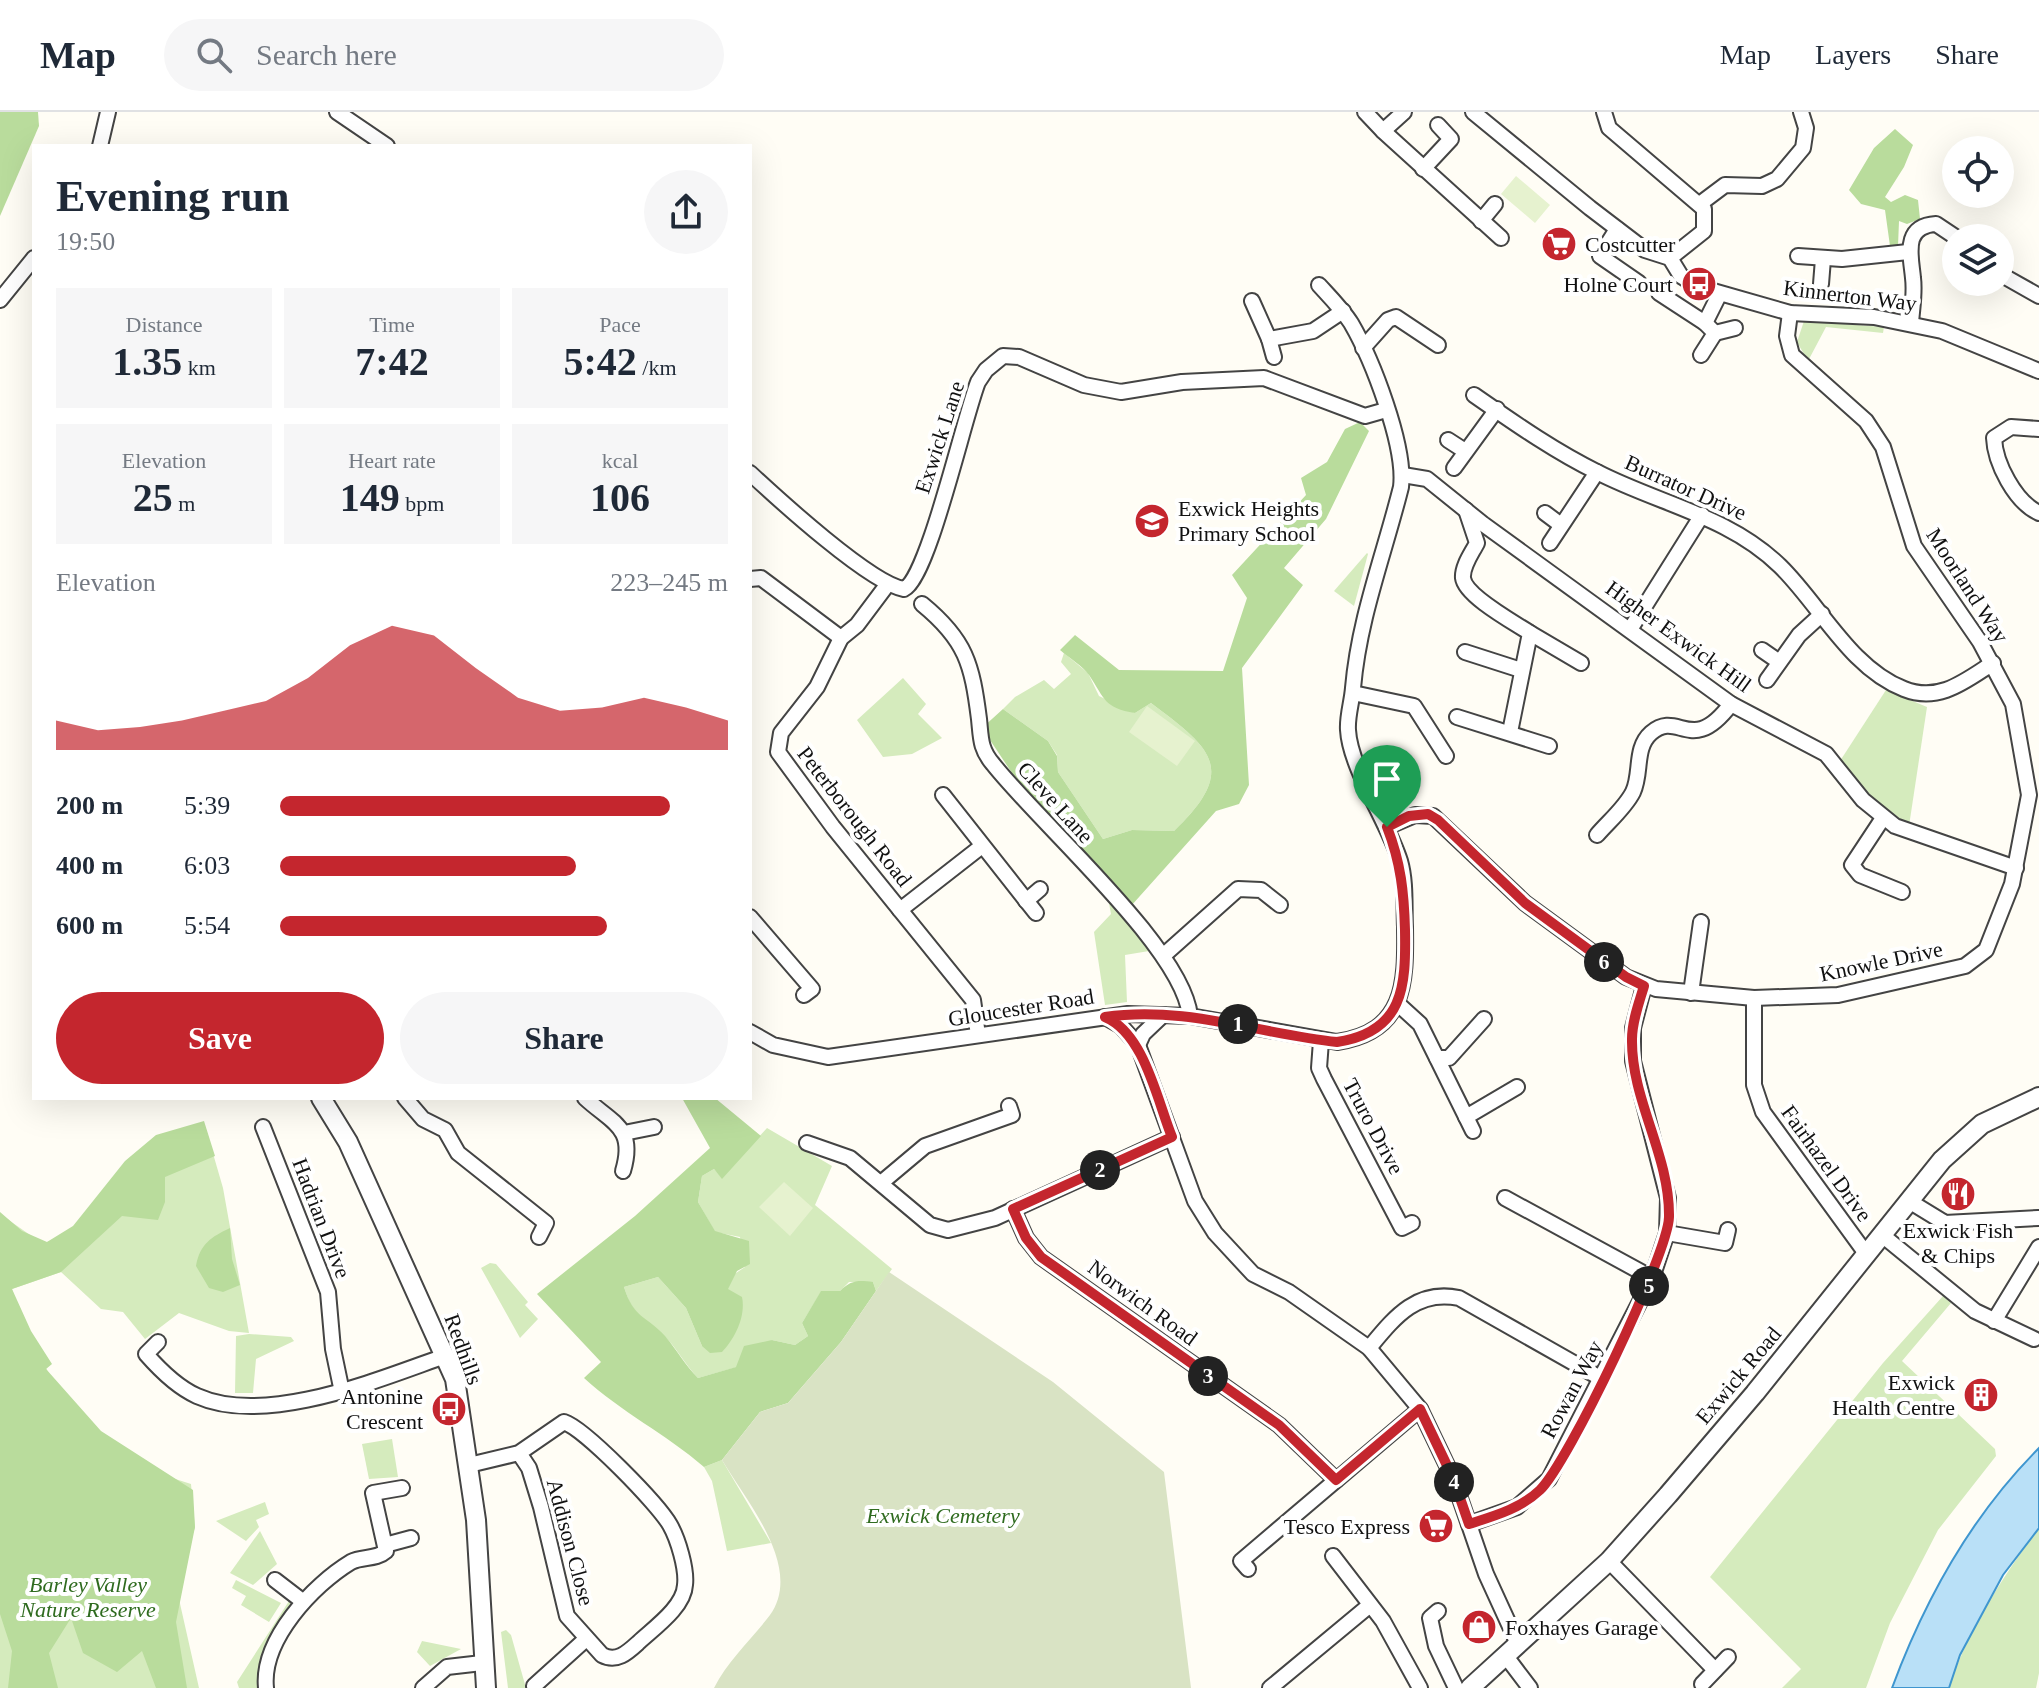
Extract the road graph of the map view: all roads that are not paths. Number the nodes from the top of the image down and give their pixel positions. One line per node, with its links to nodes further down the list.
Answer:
1 (108, 112): 12 (street)
2 (337, 112): 13 (street)
3 (1365, 112): 11 (street)
4 (1404, 112): 11 (street)
5 (1473, 112): 19 (street, Kinnerton Way)
6 (1604, 112): 15 (street)
7 (1801, 112): 9 (street)
8 (1438, 125): 14 (street)
9 (1806, 128): 10 (street); 15 (street)
10 (1822, 128)
11 (1383, 131): 14 (street)
12 (100, 144)
13 (384, 144)
14 (1423, 169): 17 (street)
15 (1701, 203): 25 (street)
16 (1495, 204): 17 (street)
17 (1481, 221): 20 (street)
18 (1942, 225): 22 (street)
19 (1617, 229): 23 (street); 25 (street, Kinnerton Way)
20 (1501, 238)
21 (1586, 246): 23 (street)
22 (1908, 248): 26 (street); 39 (street)
23 (1600, 256): 29 (street)
24 (1798, 256): 26 (street)
25 (1670, 258): 33 (street, Kinnerton Way)
26 (1823, 259): 30 (street)
27 (32, 260): 35 (street)
28 (2014, 282): 34 (street)
29 (1639, 283)
30 (1821, 284)
31 (1319, 285): 37 (street)
32 (1659, 293): 40 (street)
33 (1719, 295): 38 (street, Kinnerton Way); 40 (street)
34 (2039, 296)
35 (0, 300)
36 (1252, 301): 42 (street)
37 (1343, 311): 42 (street); 44 (street)
38 (1790, 313): 39 (street, Kinnerton Way); 75 (street, Moorland Way)
39 (1911, 323): 47 (street, Kinnerton Way)
40 (1710, 328): 41 (street); 45 (street)
41 (1735, 328)
42 (1269, 339): 46 (street)
43 (1438, 345): 44 (street)
44 (1363, 348): 50 (street)
45 (1701, 355)
46 (1274, 357)
47 (2039, 371)
48 (1474, 395): 49 (street, Burrator Drive)
49 (1497, 409): 53 (street); 55 (street, Burrator Drive)
50 (1386, 410): 57 (street); 65 (street, Exwick Lane)
51 (2039, 429): 60 (street)
52 (1448, 440): 53 (street)
53 (1465, 451): 54 (street)
54 (1454, 468)
55 (1597, 472): 61 (street, Burrator Drive); 62 (street, Burrator Drive)
56 (752, 475): 65 (street)
57 (1403, 475): 58 (street, Higher Exwick Hill); 78 (street)
58 (1465, 509): 68 (street, Higher Exwick Hill); 69 (street)
59 (1545, 513): 62 (street)
60 (2034, 514)
61 (1702, 515): 67 (street, Burrator Drive); 68 (street)
62 (1561, 525): 63 (street, Burrator Drive)
63 (1550, 543)
64 (752, 579): 70 (street)
65 (887, 585): 70 (street, Peterborough Road)
66 (922, 604): 97 (street, Cleve Lane)
67 (1822, 614): 73 (street); 75 (street, Burrator Drive)
68 (1631, 628): 79 (street, Higher Exwick Hill)
69 (1530, 633): 74 (street); 76 (street)
70 (841, 638): 94 (street, Peterborough Road)
71 (1762, 650): 73 (street)
72 (1465, 652): 76 (street)
73 (1778, 661): 77 (street)
74 (1581, 663)
75 (1993, 663): 85 (street, Moorland Way)
76 (1521, 670): 81 (street)
77 (1767, 680)
78 (1353, 693): 83 (street); 87 (street)
79 (1731, 704): 86 (street, Higher Exwick Hill); 88 (street)
80 (1457, 717): 81 (street)
81 (1510, 732): 82 (street)
82 (1549, 746)
83 (1446, 756)
84 (943, 795): 89 (street)
85 (2034, 795): 90 (street, Moorland Way)
86 (1883, 818): 90 (street, Higher Exwick Hill); 92 (street)
87 (1387, 827): 98 (street, Knowle Drive); 102 (street)
88 (1597, 835)
89 (982, 846): 91 (street); 94 (street)
90 (2016, 868): 101 (street, Knowle Drive)
91 (1040, 889)
92 (1902, 892)
93 (1280, 905): 97 (street)
94 (900, 910): 108 (street, Peterborough Road)
95 (752, 919): 99 (street)
96 (1701, 922): 100 (street)
97 (1164, 955): 104 (street, Cleve Lane)
98 (1644, 986): 100 (street, Knowle Drive); 133 (street, Rowan Way)
99 (812, 990)
100 (1691, 993): 101 (street, Knowle Drive)
101 (1754, 998): 139 (street, Fairhazel Drive)
102 (1398, 1004): 109 (street, Gloucester Road); 111 (street)
103 (1163, 1015): 104 (street, Gloucester Road); 105 (street, Gloucester Road); 110 (street)
104 (1190, 1016): 109 (street, Gloucester Road)
105 (1105, 1017): 108 (street, Gloucester Road); 110 (street)
106 (1482, 1025): 111 (street)
107 (752, 1033): 108 (street, Gloucester Road)
108 (978, 1035)
109 (1321, 1041): 136 (street, Truro Drive)
110 (1138, 1045): 123 (street)
111 (1437, 1058): 117 (street)
112 (1517, 1087): 117 (street)
113 (2039, 1097): 130 (street, Exwick Road)
114 (322, 1100): 147 (street, Redhills)
115 (407, 1100): 135 (street)
116 (590, 1100): 122 (street)
117 (1466, 1117): 121 (street)
118 (263, 1127): 126 (street, Hadrian Drive)
119 (654, 1127): 122 (street)
120 (1017, 1130): 128 (street)
121 (1473, 1131)
122 (624, 1133): 127 (street)
123 (1172, 1137): 131 (street); 145 (street)
124 (807, 1143): 128 (street)
125 (290, 1149): 126 (street, Hadrian Drive)
126 (274, 1155): 149 (street, Hadrian Drive)
127 (623, 1171)
128 (881, 1183): 131 (street)
129 (1505, 1198): 140 (street)
130 (1909, 1201): 132 (street); 134 (street, Exwick Road)
131 (1013, 1209): 153 (street, Norwich Road)
132 (2038, 1218)
133 (1667, 1233): 137 (street); 140 (street, Rowan Way)
134 (1882, 1235): 139 (street, Exwick Road); 141 (street)
135 (539, 1237)
136 (1388, 1238)
137 (1726, 1243)
138 (2039, 1247): 141 (street)
139 (1867, 1255): 159 (street, Exwick Road)
140 (1652, 1278): 148 (street, Rowan Way)
141 (1994, 1321): 142 (street)
142 (2034, 1339)
143 (134, 1340): 146 (street)
144 (158, 1342): 146 (street)
145 (1369, 1348): 148 (street); 150 (street)
146 (146, 1354): 149 (street)
147 (445, 1356): 149 (street); 152 (street, Redhills)
148 (1602, 1379): 155 (street, Rowan Way)
149 (342, 1392)
150 (1420, 1409): 153 (street); 155 (street)
151 (519, 1453): 152 (street, Addison Close); 165 (street, Addison Close); 165 (street, Addison Close)
152 (469, 1465): 168 (street, Redhills)
153 (1336, 1480): 160 (street)
154 (402, 1488): 157 (street)
155 (1469, 1524): 166 (street)
156 (411, 1538): 157 (street)
157 (385, 1545): 162 (street)
158 (1333, 1556): 163 (street)
159 (1609, 1561): 166 (street, Exwick Road); 169 (street)
160 (1242, 1562)
161 (275, 1580): 162 (street)
162 (301, 1600): 173 (street)
163 (1370, 1605): 176 (street); 177 (street)
164 (1438, 1611): 178 (street)
165 (586, 1639): 171 (street, Addison Close)
166 (1512, 1650): 172 (street); 179 (street, Exwick Road)
167 (1728, 1657): 169 (street)
168 (482, 1663): 174 (street); 175 (street, Redhills)
169 (1715, 1670): 170 (street)
170 (1702, 1684)
171 (534, 1686)
172 (1526, 1686)
173 (266, 1688)
174 (423, 1688)
175 (486, 1688)
176 (1270, 1688)
177 (1420, 1688)
178 (1456, 1688)
179 (1470, 1688)

